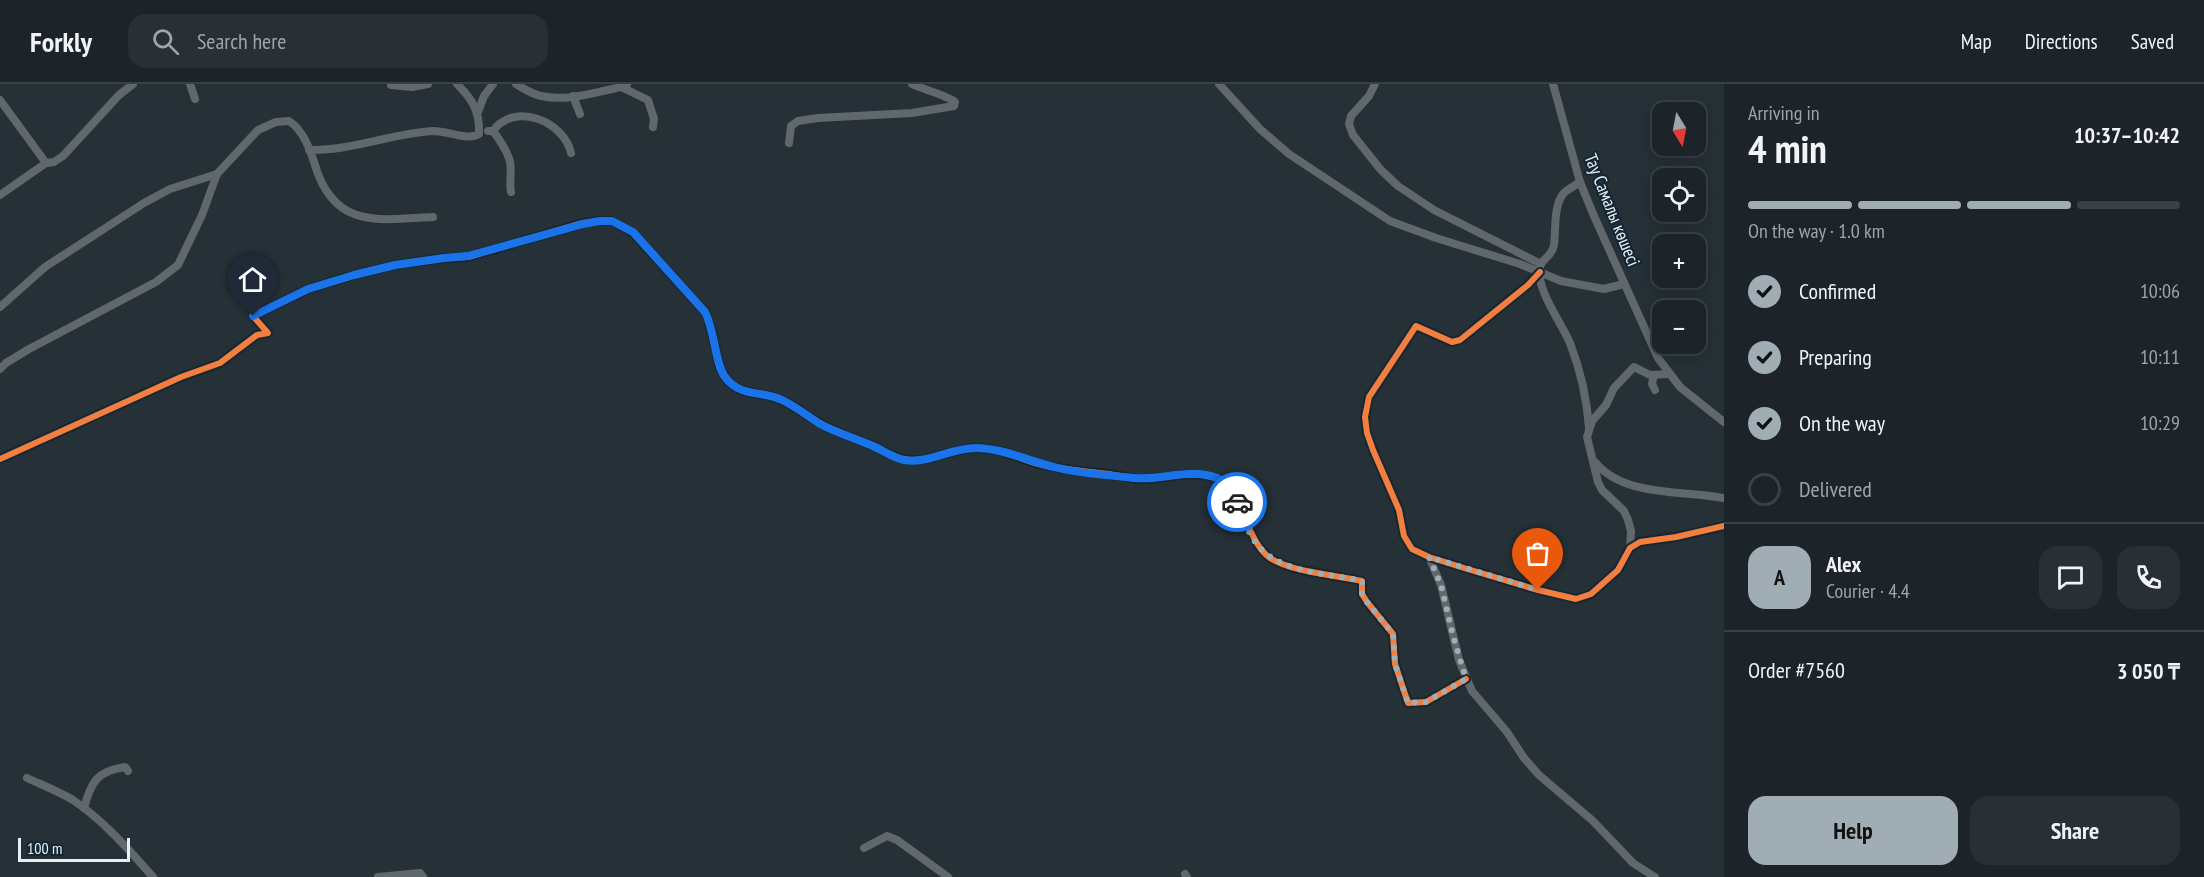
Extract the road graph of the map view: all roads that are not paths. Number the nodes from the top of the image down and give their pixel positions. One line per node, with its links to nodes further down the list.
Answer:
1 (133, 84): 24 (street)
2 (190, 84): 14 (street)
3 (428, 84): 11 (street)
4 (457, 84): 16 (street)
5 (493, 84): 16 (street)
6 (516, 84): 13 (street)
7 (912, 84): 21 (street)
8 (1219, 84): 30 (street)
9 (1375, 84): 30 (street)
10 (1553, 84): 26 (street, Тау Самалы көшесі)
11 (391, 85)
12 (624, 86): 13 (street); 18 (street)
13 (573, 96): 17 (street)
14 (195, 99)
15 (0, 100): 24 (street)
16 (478, 112): 20 (street)
17 (580, 114)
18 (653, 127)
19 (493, 131): 20 (street); 23 (street); 27 (street)
20 (479, 134): 22 (street)
21 (789, 143)
22 (309, 150): 25 (street); 29 (street)
23 (571, 153)
24 (51, 165): 28 (street)
25 (217, 174): 32 (street); 33 (street)
26 (1580, 182): 30 (street); 31 (street, Тау Самалы көшесі)
27 (511, 192)
28 (0, 195)
29 (433, 217)
30 (1540, 268): 31 (street); 38 (street); 44 (street)
31 (1624, 284): 34 (street, Тау Самалы көшесі)
32 (0, 307)
33 (0, 369)
34 (1669, 374): 35 (street); 37 (street, Тау Самалы көшесі)
35 (1654, 375): 36 (street); 38 (street)
36 (1655, 390)
37 (1724, 422)
38 (1589, 428): 40 (street)
39 (0, 459): 45 (street)
40 (1592, 459): 41 (street); 43 (street)
41 (1724, 498)
42 (1724, 526): 43 (street)
43 (1630, 548): 44 (street)
44 (1429, 557): 45 (street)
45 (1466, 679): 54 (street)
46 (128, 771): 48 (street)
47 (27, 778): 48 (street)
48 (84, 808): 50 (street)
49 (864, 848): 53 (street)
50 (153, 877)
51 (378, 877): 52 (street)
52 (423, 877)
53 (948, 877)
54 (1655, 877)

